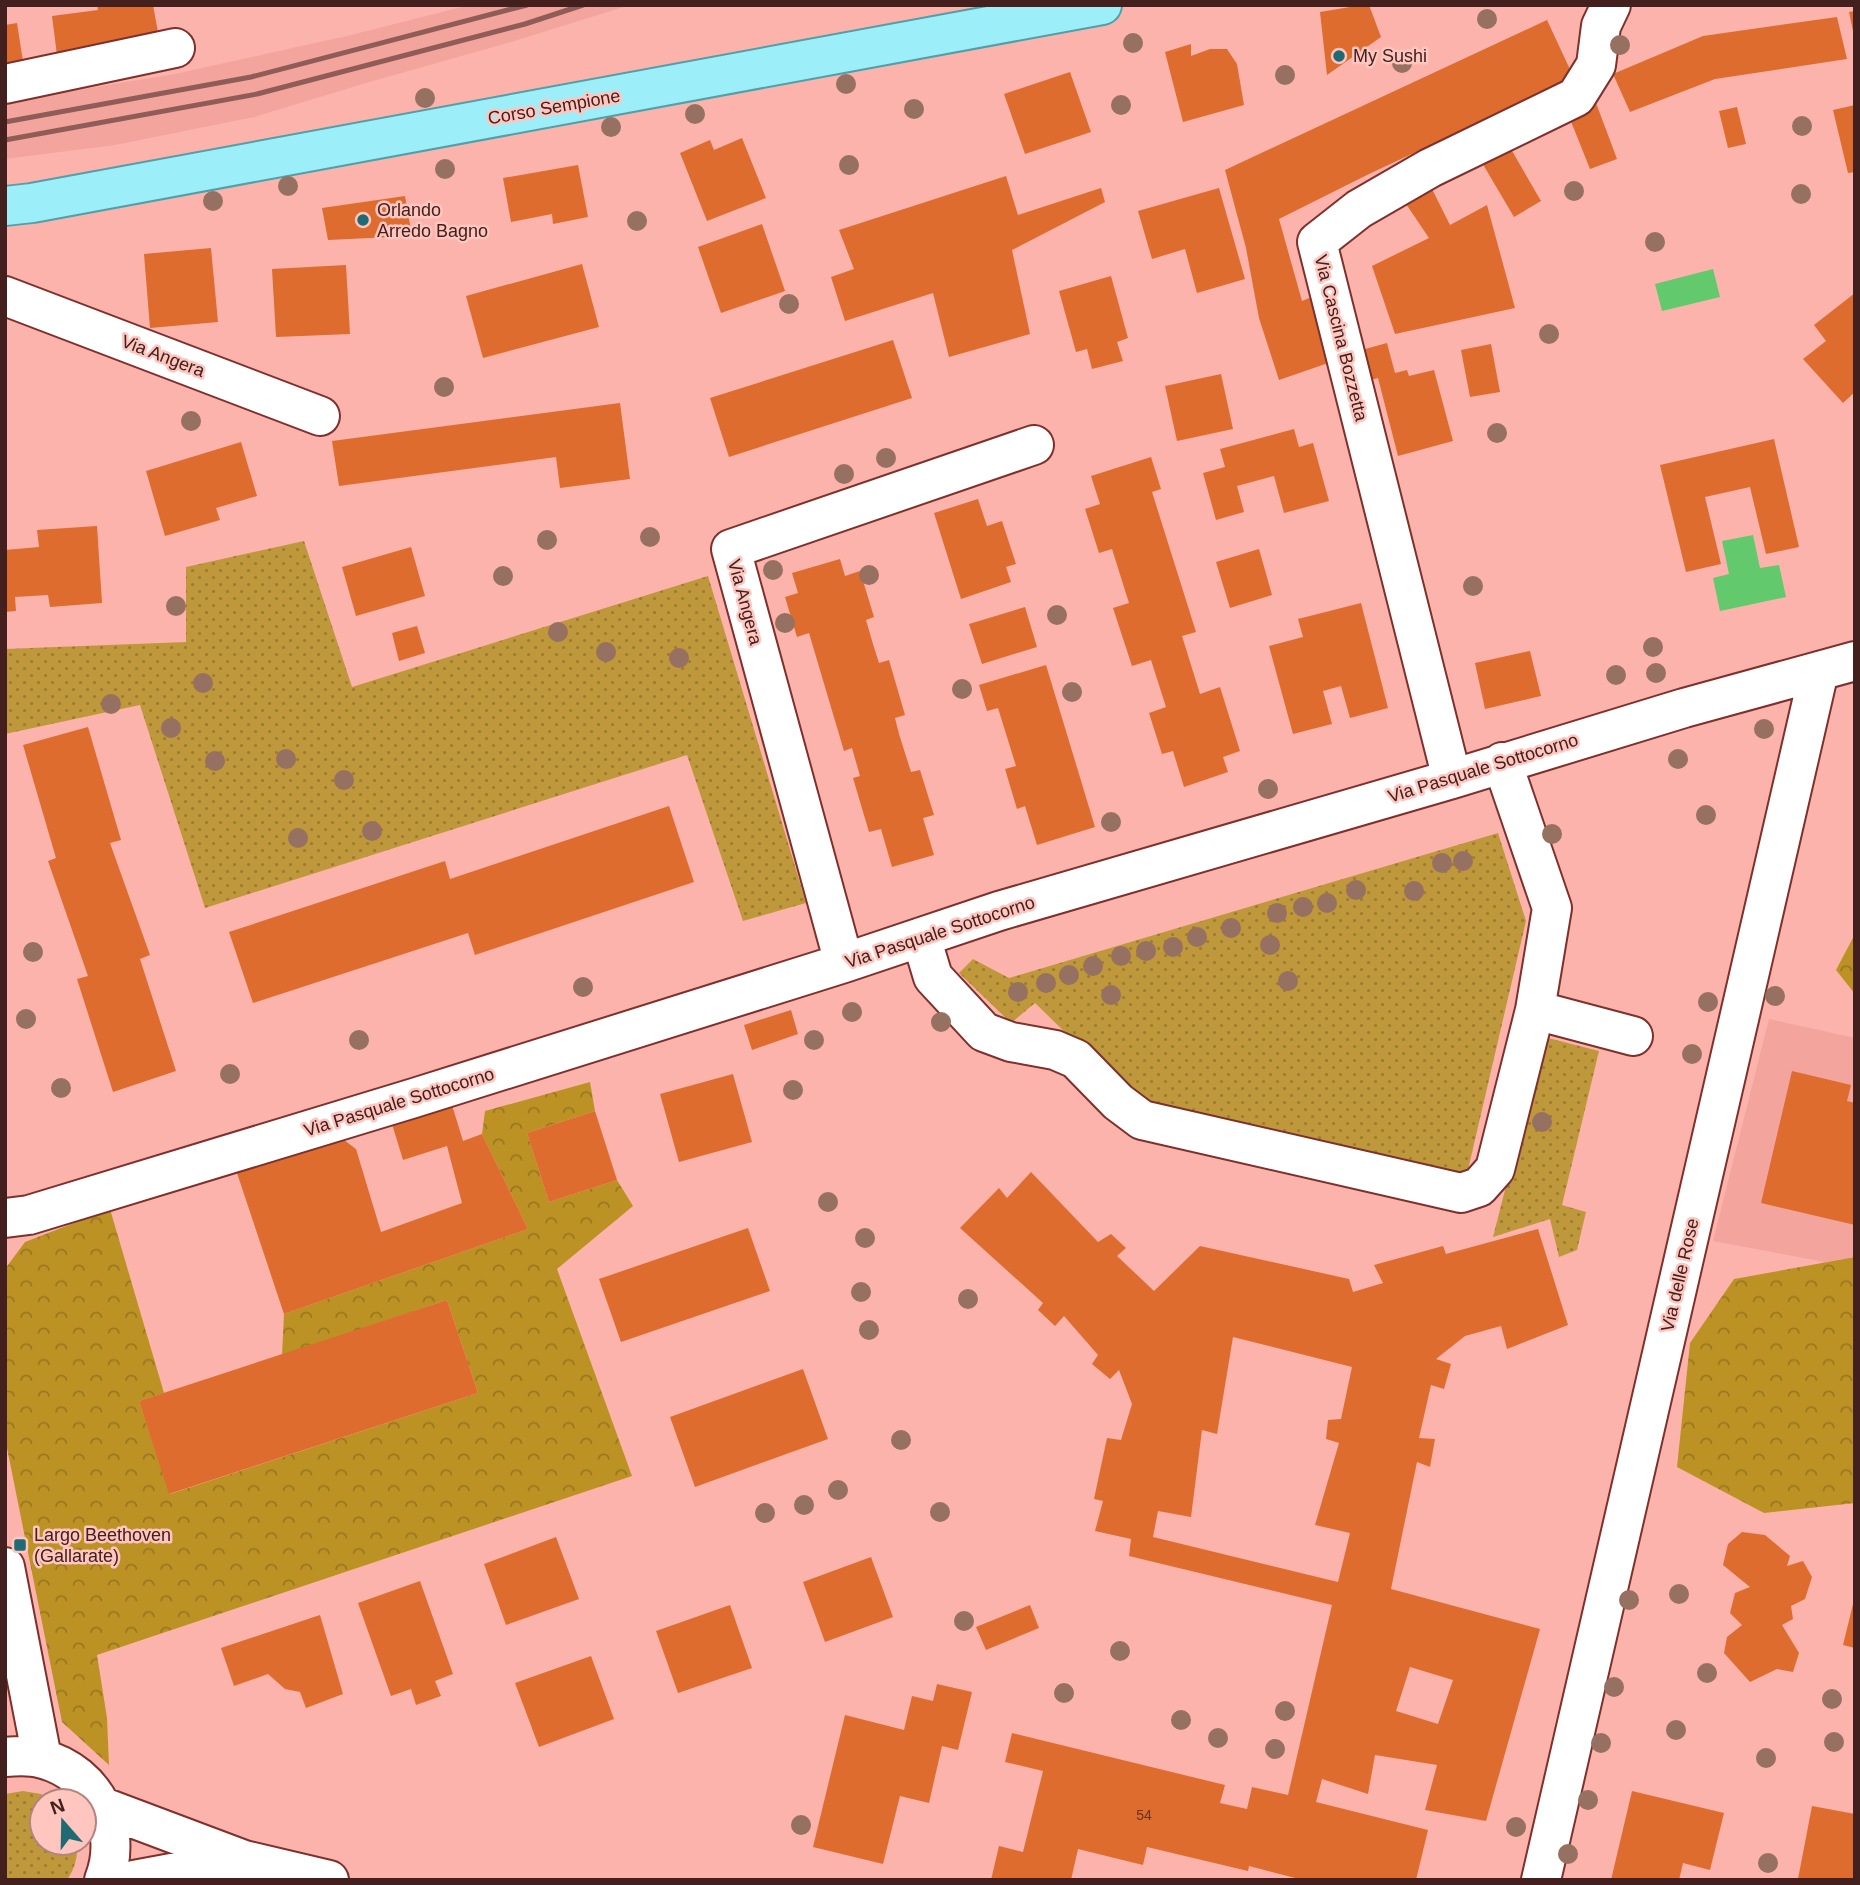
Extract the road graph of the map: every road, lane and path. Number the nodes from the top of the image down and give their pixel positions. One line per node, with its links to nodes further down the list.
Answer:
1 (1102, 5): 5 (main road, Corso Sempione)
2 (1611, 5): 11 (street, Via Cascina Bozzetta)
3 (175, 48): 4 (street)
4 (5, 84)
5 (5, 206)
6 (5, 296): 7 (street, Via Angera)
7 (320, 416)
8 (1034, 445): 13 (street, Via Angera)
9 (1837, 666): 10 (street, Via Pasquale Sottocorno); 25 (street, Via delle Rose)
10 (1502, 762): 11 (street, Via Pasquale Sottocorno); 14 (street)
11 (1452, 779): 12 (street, Via Pasquale Sottocorno)
12 (921, 937): 13 (street, Via Pasquale Sottocorno); 14 (street)
13 (844, 963): 16 (street, Via Pasquale Sottocorno)
14 (1535, 1010): 15 (street)
15 (1633, 1036)
16 (13, 1223)
17 (5, 1567): 19 (street)
18 (5, 1758): 19 (street)
19 (43, 1758): 20 (street)
20 (103, 1807): 21 (street); 22 (street)
21 (244, 1860): 23 (street); 24 (street)
22 (104, 1880)
23 (134, 1880)
24 (329, 1880)
25 (1542, 1880)

